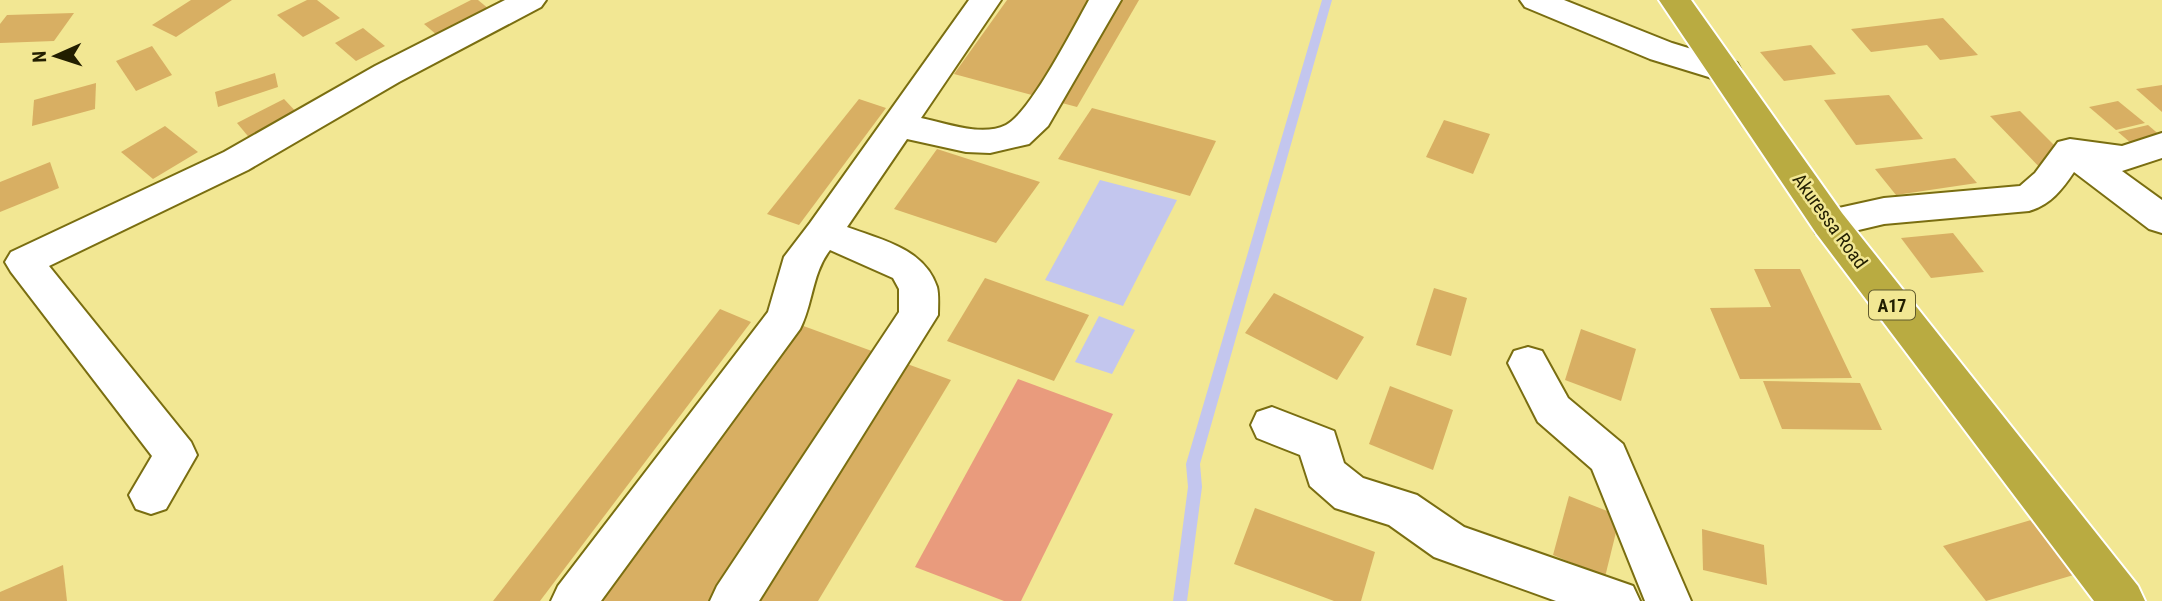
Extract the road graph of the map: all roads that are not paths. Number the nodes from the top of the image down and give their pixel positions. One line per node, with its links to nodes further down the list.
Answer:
1 (530, 0): 15 (street)
2 (985, 0): 7 (street)
3 (1105, 0): 7 (street)
4 (1536, 0): 6 (street)
5 (1675, 0): 6 (highway, Akuressa Road / A17)
6 (1725, 71): 11 (highway, Akuressa Road / A17)
7 (900, 125): 12 (street)
8 (2162, 145): 9 (street)
9 (2070, 151): 10 (street); 11 (street)
10 (2162, 219)
11 (1829, 223): 20 (highway, Akuressa Road / A17)
12 (823, 233): 16 (street); 17 (street)
13 (1528, 363): 19 (street)
14 (1272, 425): 18 (street)
15 (150, 495)
16 (574, 601)
17 (733, 601)
18 (1617, 601)
19 (1668, 601)
20 (2122, 601)

